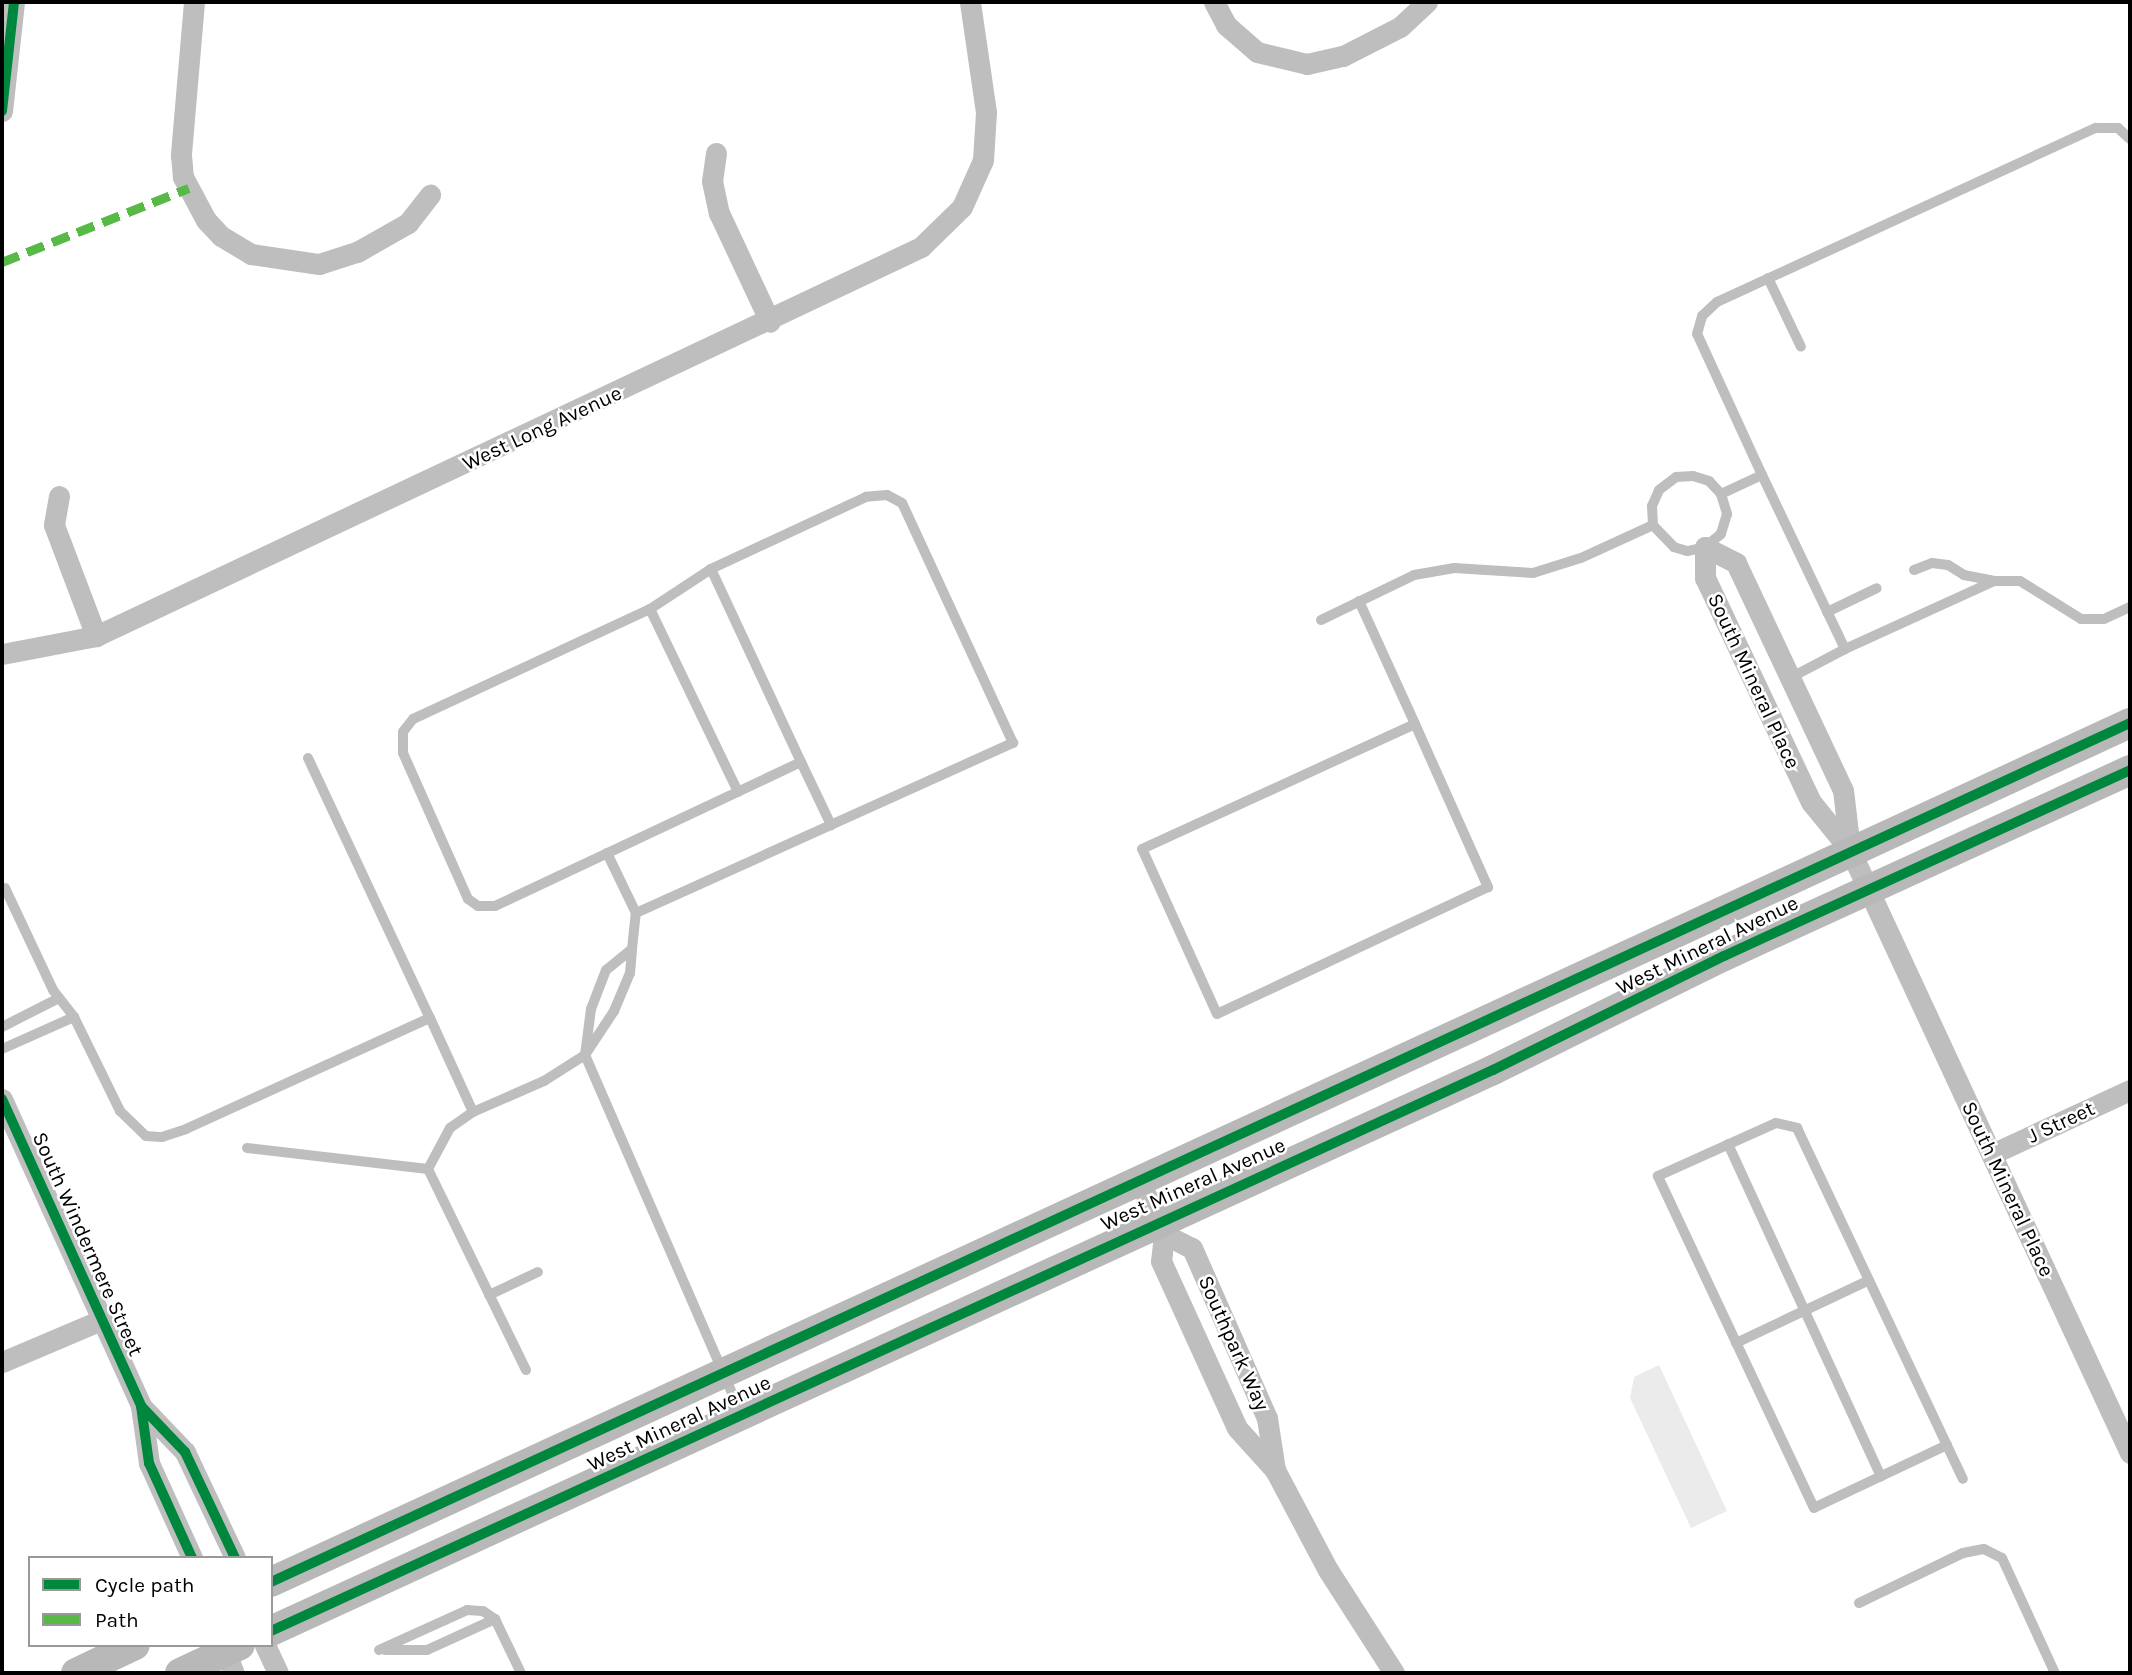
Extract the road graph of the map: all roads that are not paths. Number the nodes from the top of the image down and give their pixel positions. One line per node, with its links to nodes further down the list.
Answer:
1 (14, 2): 6 (street)
2 (194, 2): 10 (street)
3 (970, 2): 12 (street, West Long Avenue)
4 (1214, 2): 5 (street)
5 (1427, 2)
6 (6, 73): 7 (street)
7 (2, 111)
8 (2130, 139): 11 (lane)
9 (716, 153): 12 (street)
10 (430, 195)
11 (1768, 278): 13 (lane); 14 (lane)
12 (770, 322): 28 (street, West Long Avenue)
13 (1801, 347)
14 (1762, 475): 15 (lane); 26 (lane)
15 (1721, 494): 17 (lane); 18 (lane)
16 (58, 496): 28 (street)
17 (1653, 525): 18 (lane); 23 (lane)
18 (1705, 547): 31 (street, South Mineral Place); 39 (street, South Mineral Place)
19 (711, 569): 25 (lane); 35 (lane); 38 (lane)
20 (1914, 570): 21 (lane)
21 (1994, 581): 24 (lane); 29 (lane)
22 (1877, 588): 26 (lane)
23 (1359, 601): 27 (lane); 33 (lane)
24 (2130, 607)
25 (650, 608): 37 (lane); 40 (lane)
26 (1827, 612): 29 (lane)
27 (1321, 620)
28 (96, 636): 30 (street, West Long Avenue)
29 (1845, 649): 31 (lane)
30 (2, 654)
31 (1790, 678): 39 (street, South Mineral Place)
32 (2130, 723): 39 (main road, West Mineral Avenue)
33 (1415, 724): 33 (lane)
34 (308, 758): 47 (lane)
35 (801, 762): 37 (lane); 38 (lane)
36 (2130, 770): 42 (main road, West Mineral Avenue)
37 (738, 792): 40 (lane)
38 (831, 825): 43 (lane)
39 (1850, 850): 42 (street, South Mineral Place); 58 (main road, West Mineral Avenue)
40 (607, 853): 43 (lane)
41 (5, 888): 45 (lane)
42 (1869, 889): 56 (street, South Mineral Place); 59 (main road, West Mineral Avenue)
43 (636, 913): 44 (lane)
44 (632, 949): 50 (lane); 50 (lane)
45 (59, 998): 46 (lane); 48 (lane)
46 (74, 1017): 47 (lane); 49 (lane)
47 (430, 1018): 53 (lane)
48 (2, 1027)
49 (2, 1049)
50 (585, 1055): 53 (lane); 68 (lane)
51 (2130, 1090): 56 (street, J Street)
52 (2, 1099): 64 (street, South Windermere Street)
53 (473, 1112): 57 (lane)
54 (1728, 1144): 61 (lane); 63 (lane); 65 (lane)
55 (247, 1148): 57 (lane)
56 (1992, 1154): 72 (street, South Mineral Place)
57 (428, 1169): 62 (lane)
58 (1139, 1181): 59 (street, Southpark Way); 68 (main road, West Mineral Avenue)
59 (1161, 1227): 70 (main road, West Mineral Avenue); 73 (street, Southpark Way); 73 (street, Southpark Way)
60 (538, 1272): 62 (lane)
61 (1869, 1280): 63 (lane); 71 (lane)
62 (489, 1295): 67 (lane)
63 (1805, 1310): 65 (lane); 74 (lane)
64 (100, 1320): 66 (street); 69 (street, South Windermere Street)
65 (1736, 1342): 74 (lane)
66 (2, 1362)
67 (526, 1370)
68 (721, 1374): 70 (lane); 78 (main road, West Mineral Avenue)
69 (141, 1406): 76 (street, South Windermere Street); 77 (street, South Windermere Street)
70 (742, 1416): 81 (main road, West Mineral Avenue)
71 (1947, 1445): 74 (lane); 75 (lane)
72 (2130, 1453)
73 (1275, 1470): 89 (street, Southpark Way)
74 (1881, 1476)
75 (1963, 1479)
76 (191, 1556)
77 (233, 1556)
78 (273, 1581)
79 (1859, 1603): 90 (lane)
80 (495, 1619): 80 (lane); 88 (lane)
81 (273, 1631)
82 (131, 1647): 85 (main road)
83 (266, 1647): 87 (street)
84 (230, 1654): 86 (main road)
85 (76, 1673)
86 (180, 1673)
87 (278, 1673)
88 (521, 1673)
89 (1394, 1673)
90 (2055, 1673)

